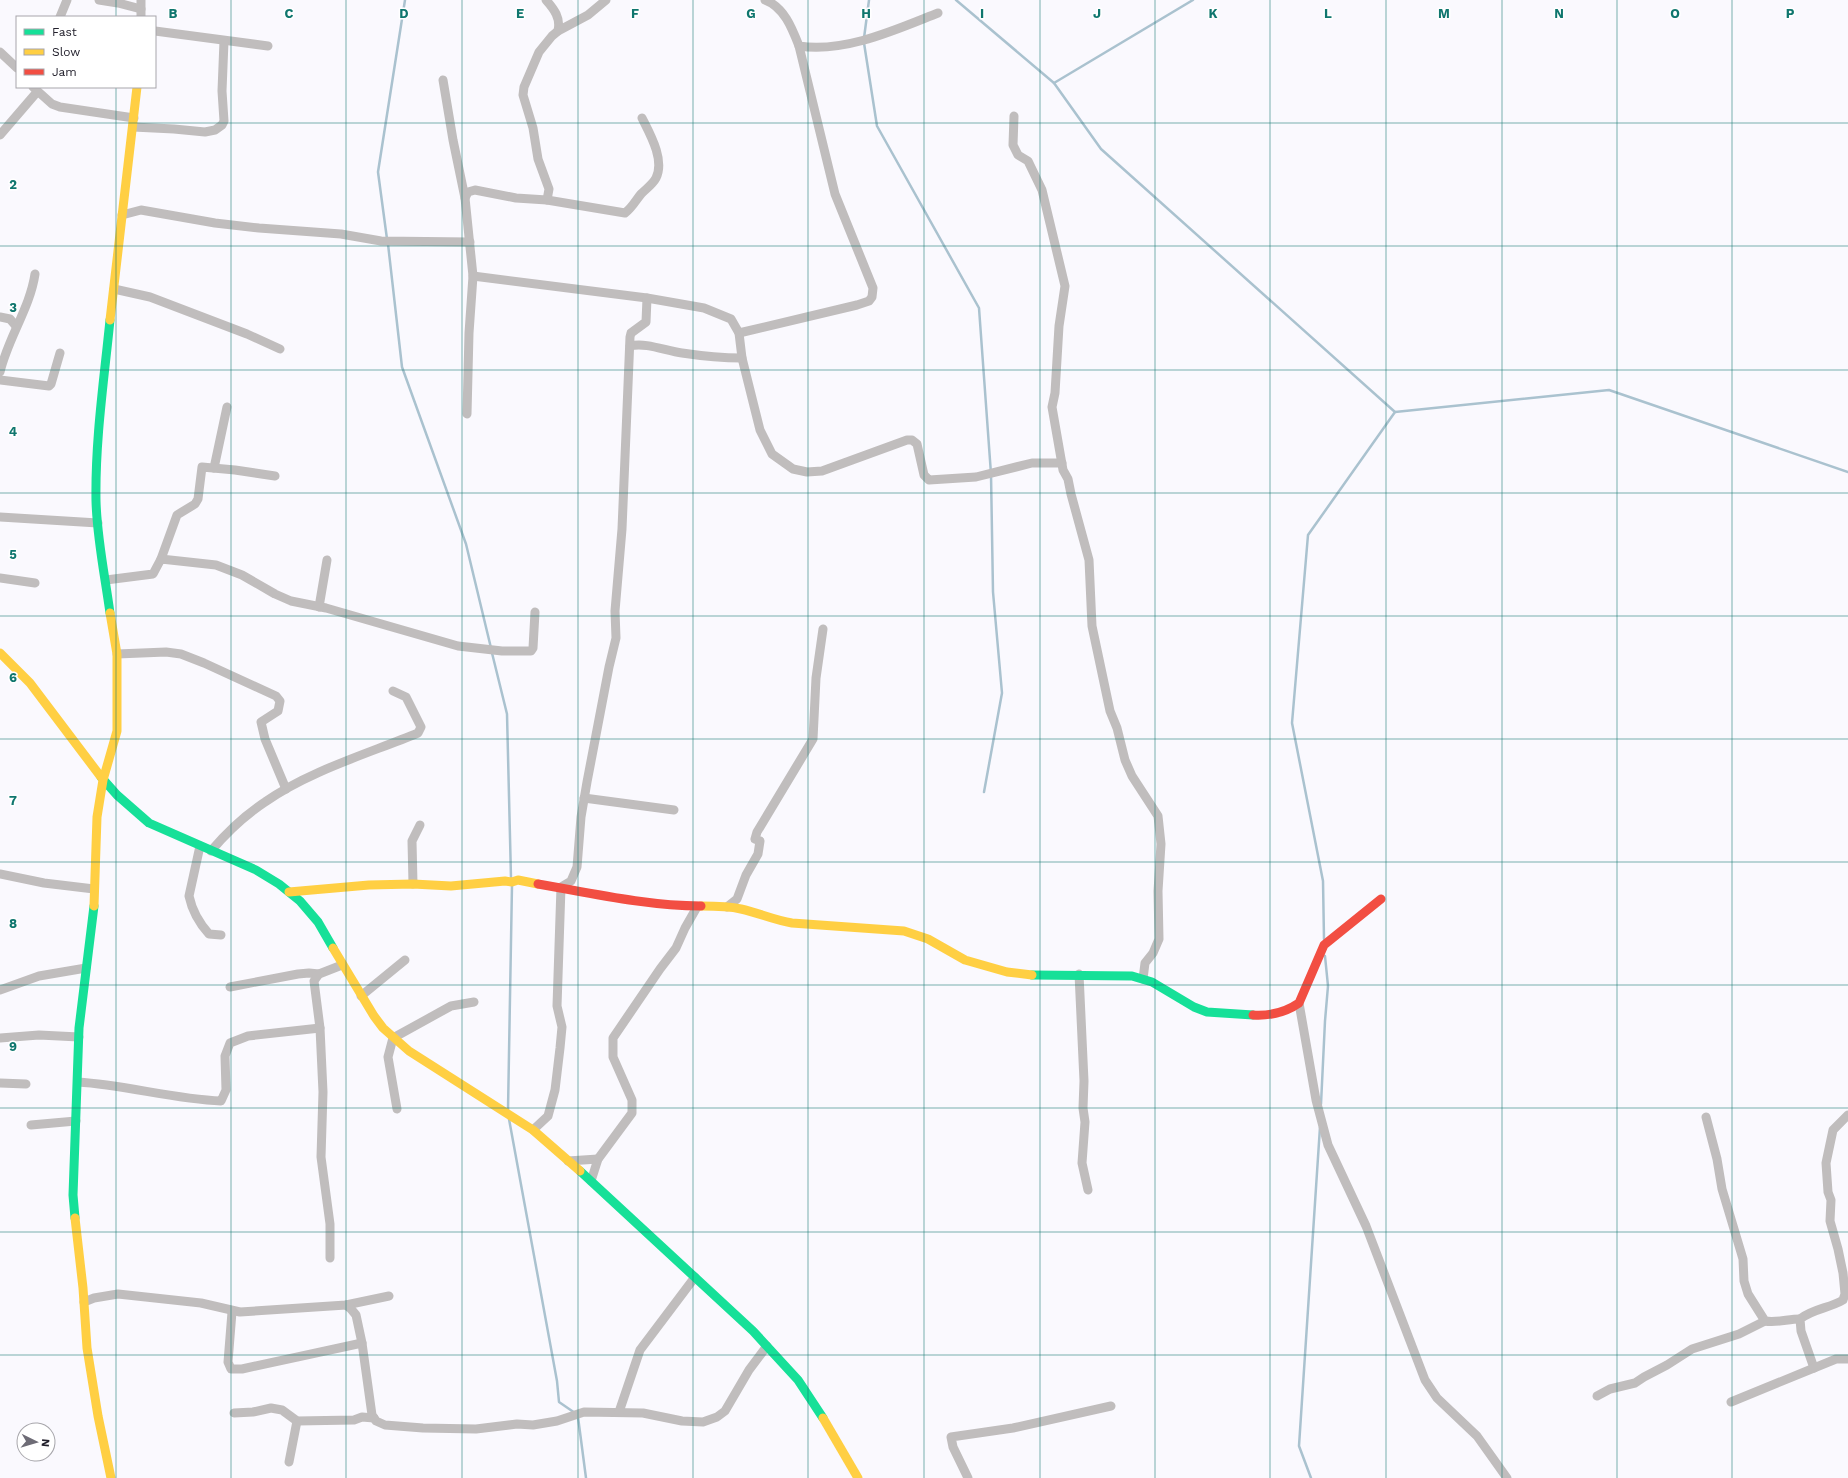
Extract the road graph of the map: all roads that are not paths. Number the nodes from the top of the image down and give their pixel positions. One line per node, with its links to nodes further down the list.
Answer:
1 (67, 0): 8 (street)
2 (99, 0): 6 (street)
3 (546, 0): 10 (street)
4 (606, 0): 10 (street)
5 (765, 0): 13 (street)
6 (141, 9)
7 (938, 14): 13 (street)
8 (60, 16)
9 (156, 31): 11 (street)
10 (558, 31): 25 (street)
11 (224, 41): 12 (street); 22 (street)
12 (268, 46)
13 (799, 46): 34 (street)
14 (0, 52): 15 (street)
15 (16, 67)
16 (443, 80): 24 (street)
17 (137, 88): 20 (street)
18 (35, 89): 20 (street); 23 (street)
19 (1014, 116): 43 (street)
20 (134, 118): 22 (street)
21 (642, 118): 25 (street)
22 (133, 127): 26 (street)
23 (0, 135)
24 (464, 198): 25 (street); 27 (street)
25 (547, 200)
26 (122, 215): 27 (street); 30 (street)
27 (470, 242): 29 (street)
28 (35, 274): 33 (street)
29 (473, 276): 31 (street); 42 (street)
30 (114, 289): 36 (street); 47 (street)
31 (647, 298): 34 (street); 35 (street)
32 (0, 317): 33 (street)
33 (16, 326): 39 (street)
34 (739, 333): 38 (street)
35 (630, 346): 38 (street); 61 (street)
36 (280, 350)
37 (60, 353): 40 (street)
38 (742, 358): 43 (street)
39 (0, 372)
40 (0, 380)
41 (227, 407): 44 (street)
42 (467, 414)
43 (1062, 463): 80 (street)
44 (214, 468): 45 (street); 48 (street)
45 (275, 476)
46 (0, 517): 47 (street)
47 (98, 523): 51 (street)
48 (161, 559): 51 (street); 53 (street)
49 (327, 560): 53 (street)
50 (0, 578): 52 (street)
51 (106, 580): 57 (street)
52 (36, 583)
53 (318, 607): 54 (street)
54 (535, 612)
55 (823, 628): 73 (street)
56 (0, 653): 59 (street)
57 (117, 654): 59 (street); 60 (street)
58 (394, 691): 60 (street)
59 (103, 780): 64 (street); 69 (street)
60 (286, 789): 65 (street)
61 (584, 798): 62 (street); 68 (street)
62 (674, 810)
63 (420, 825): 67 (street)
64 (200, 846): 65 (street); 74 (street)
65 (211, 851): 70 (street)
66 (0, 874): 69 (street)
67 (413, 884): 68 (street); 70 (street)
68 (561, 887): 72 (street); 98 (street)
69 (94, 889): 77 (street)
70 (289, 892): 76 (street)
71 (1381, 899): 85 (street)
72 (697, 907): 73 (street); 99 (street)
73 (727, 907): 79 (street)
74 (221, 935)
75 (405, 960): 83 (street)
76 (342, 965): 78 (street); 83 (street)
77 (86, 968): 82 (street); 87 (street)
78 (319, 974): 81 (street); 86 (street)
79 (1079, 974): 80 (street); 102 (street)
80 (1143, 979): 85 (street)
81 (230, 987)
82 (0, 990)
83 (361, 996): 89 (street)
84 (474, 1002): 89 (street)
85 (1299, 1003): 126 (street)
86 (320, 1028): 90 (street); 103 (street)
87 (79, 1037): 88 (street); 90 (street)
88 (0, 1038)
89 (393, 1038): 93 (street); 98 (street)
90 (78, 1082): 96 (street)
91 (0, 1083): 92 (street)
92 (26, 1084)
93 (397, 1109)
94 (1848, 1115): 109 (street)
95 (1706, 1117): 110 (street)
96 (76, 1121): 97 (street); 106 (street)
97 (31, 1125)
98 (534, 1130): 100 (street)
99 (598, 1159): 100 (street); 101 (street)
100 (568, 1161): 101 (street)
101 (591, 1181): 104 (street)
102 (1088, 1190)
103 (330, 1258)
104 (696, 1277): 112 (street); 119 (street)
105 (389, 1296): 107 (street)
106 (84, 1302): 108 (street); 123 (street)
107 (346, 1306): 108 (street); 111 (street)
108 (232, 1312): 111 (street)
109 (1800, 1319): 110 (street); 114 (street)
110 (1765, 1321): 115 (street)
111 (362, 1343): 120 (street)
112 (767, 1346): 119 (street); 124 (street)
113 (1848, 1359): 114 (street)
114 (1814, 1368): 116 (street)
115 (1598, 1396)
116 (1731, 1402)
117 (1111, 1406): 125 (street)
118 (234, 1412): 121 (street)
119 (619, 1412): 120 (street)
120 (374, 1418): 121 (street)
121 (297, 1421): 122 (street)
122 (289, 1462)
123 (111, 1478)
124 (858, 1478)
125 (968, 1478)
126 (1507, 1478)

